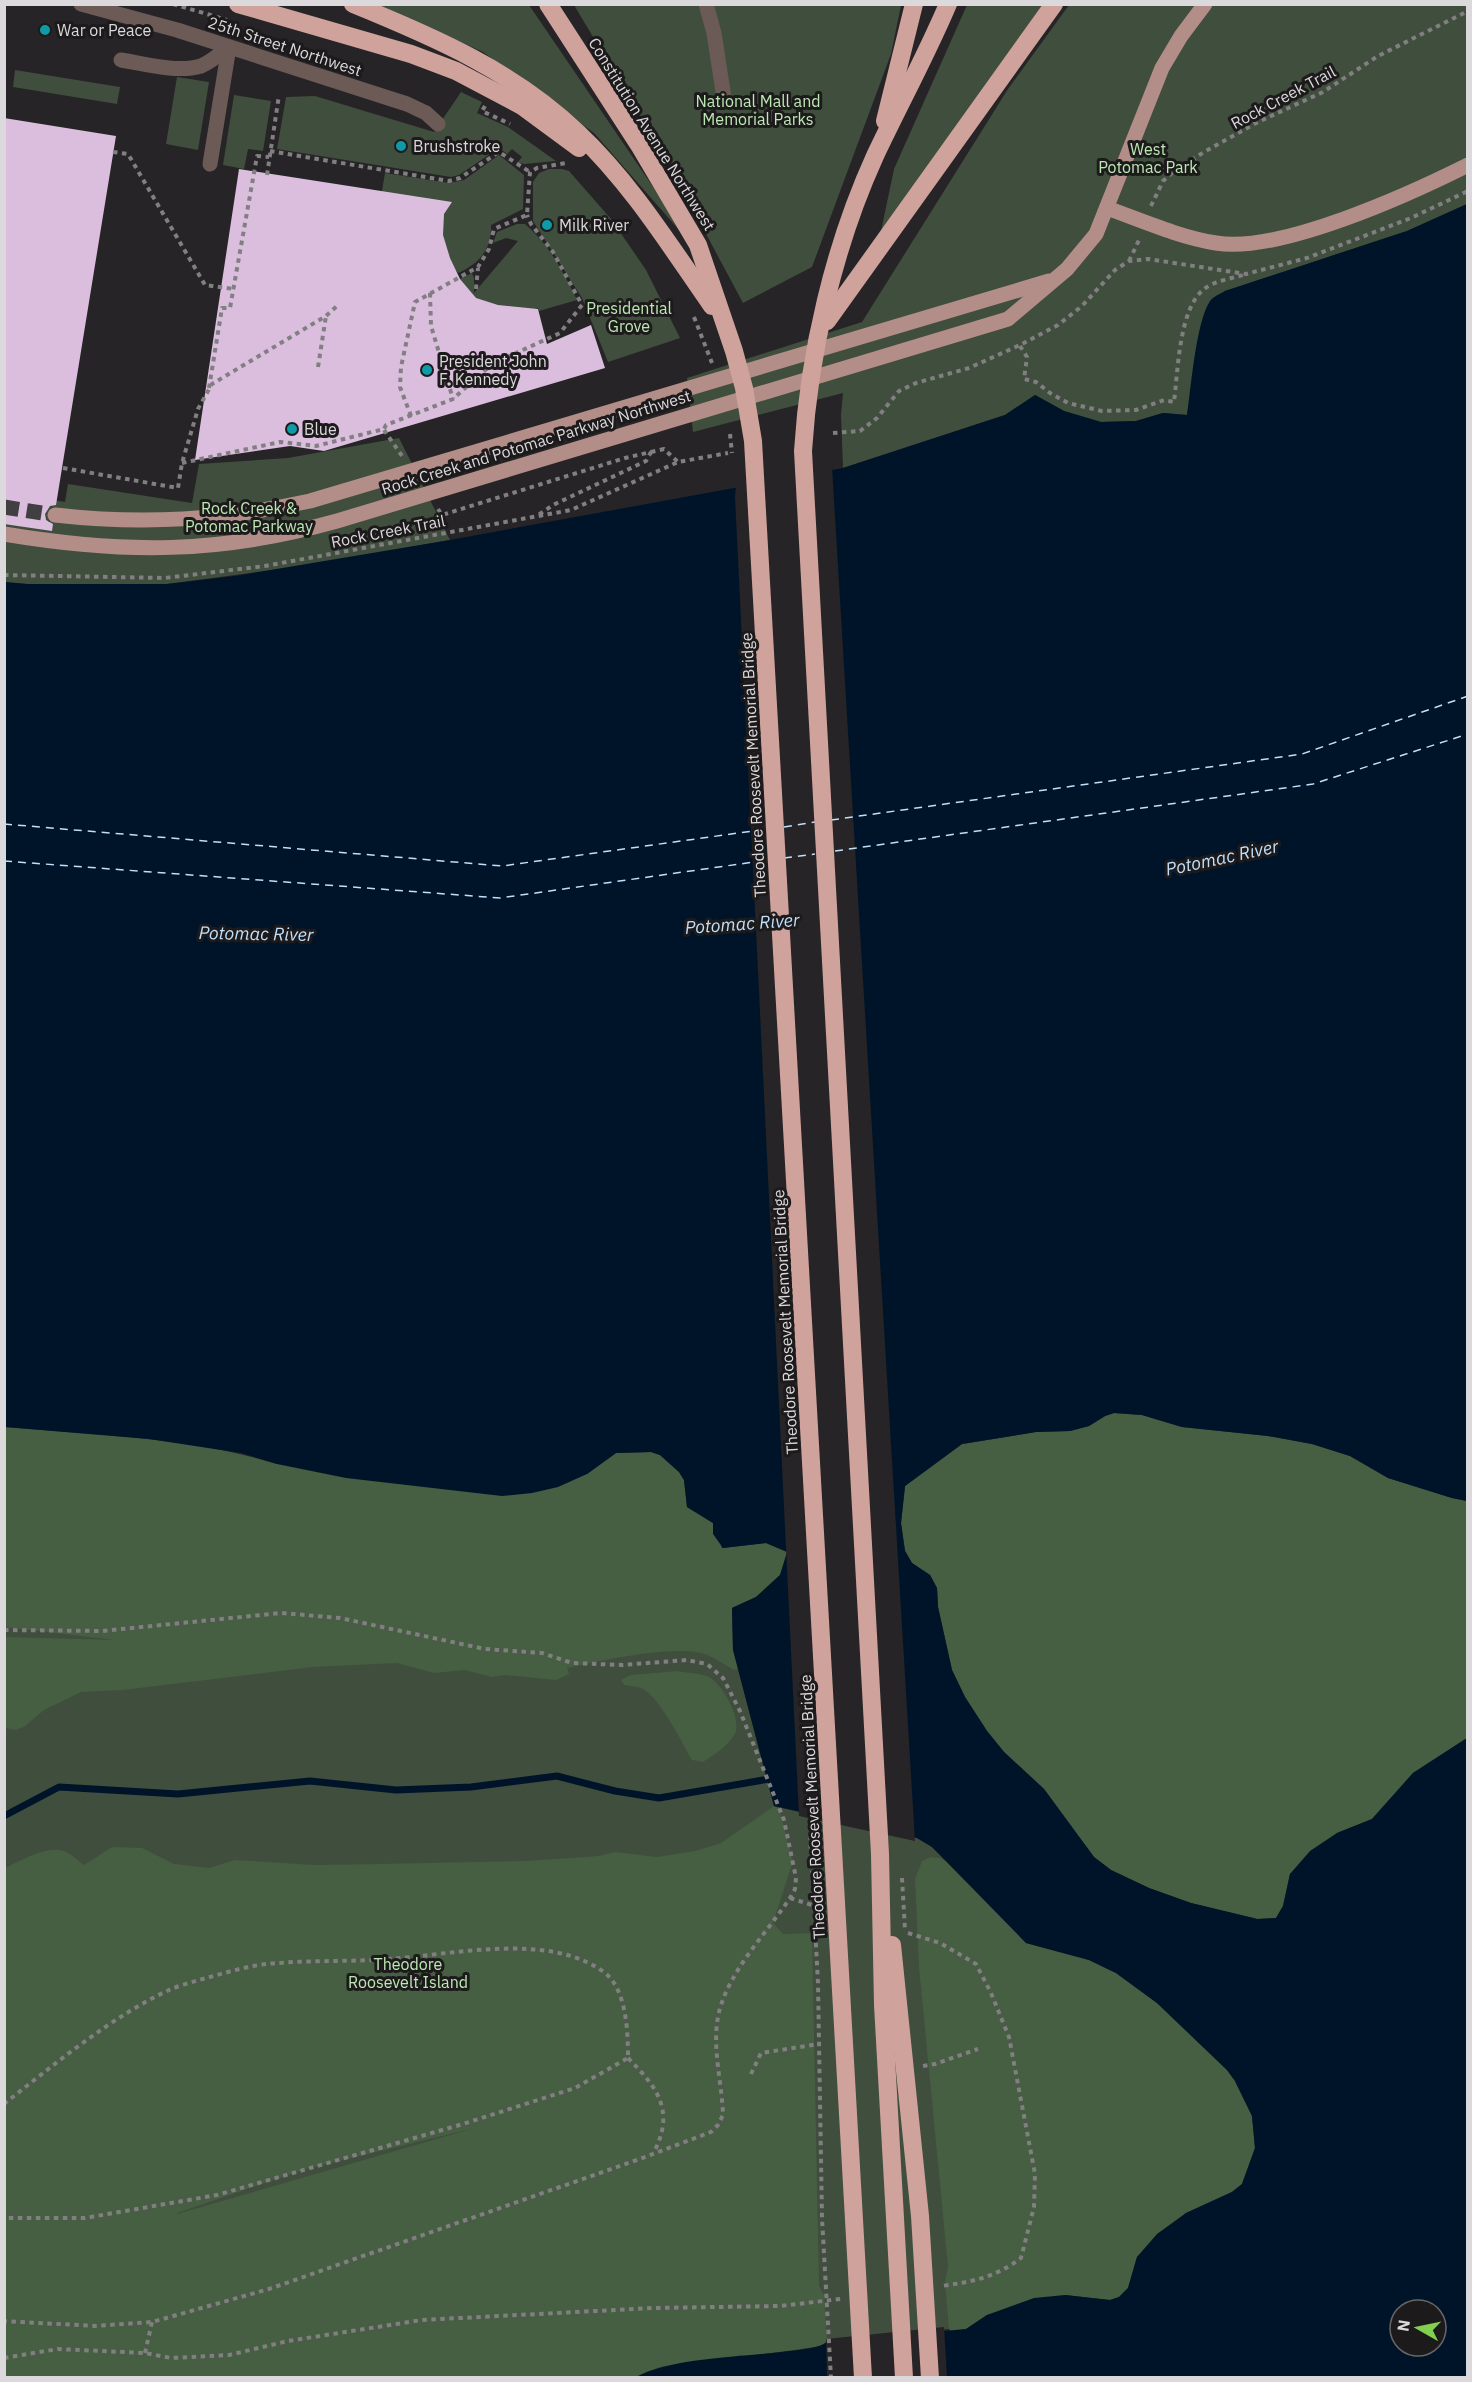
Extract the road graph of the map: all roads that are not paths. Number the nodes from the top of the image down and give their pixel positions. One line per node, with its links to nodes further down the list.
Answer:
1 (81, 4): 10 (street, 25th Street Northwest)
2 (353, 4): 17 (highway)
3 (549, 4): 20 (highway, Constitution Avenue Northwest)
4 (706, 4): 12 (street)
5 (914, 4): 14 (highway)
6 (948, 4): 14 (highway)
7 (1054, 4): 21 (highway)
8 (1205, 4): 18 (main road, Rock Creek and Potomac Parkway Northwest)
9 (234, 12): 17 (highway)
10 (229, 47): 11 (street); 13 (street, 25th Street Northwest); 15 (street)
11 (121, 60)
12 (724, 98)
13 (438, 124)
14 (875, 157): 21 (highway)
15 (210, 164)
16 (1467, 165): 18 (main road)
17 (622, 181): 20 (highway)
18 (1107, 208): 19 (main road, Rock Creek and Potomac Parkway Northwest)
19 (1054, 279): 22 (main road, Rock Creek and Potomac Parkway Northwest); 23 (main road, Rock Creek and Potomac Parkway Northwest)
20 (723, 322): 25 (highway, Theodore Roosevelt Memorial Bridge)
21 (820, 329): 24 (highway)
22 (55, 515)
23 (4, 534)
24 (880, 1854): 28 (highway); 29 (highway)
25 (859, 2324): 26 (highway, Theodore Roosevelt Memorial Bridge); 27 (highway, Theodore Roosevelt Memorial Bridge)
26 (858, 2378)
27 (863, 2378)
28 (904, 2378)
29 (930, 2378)

